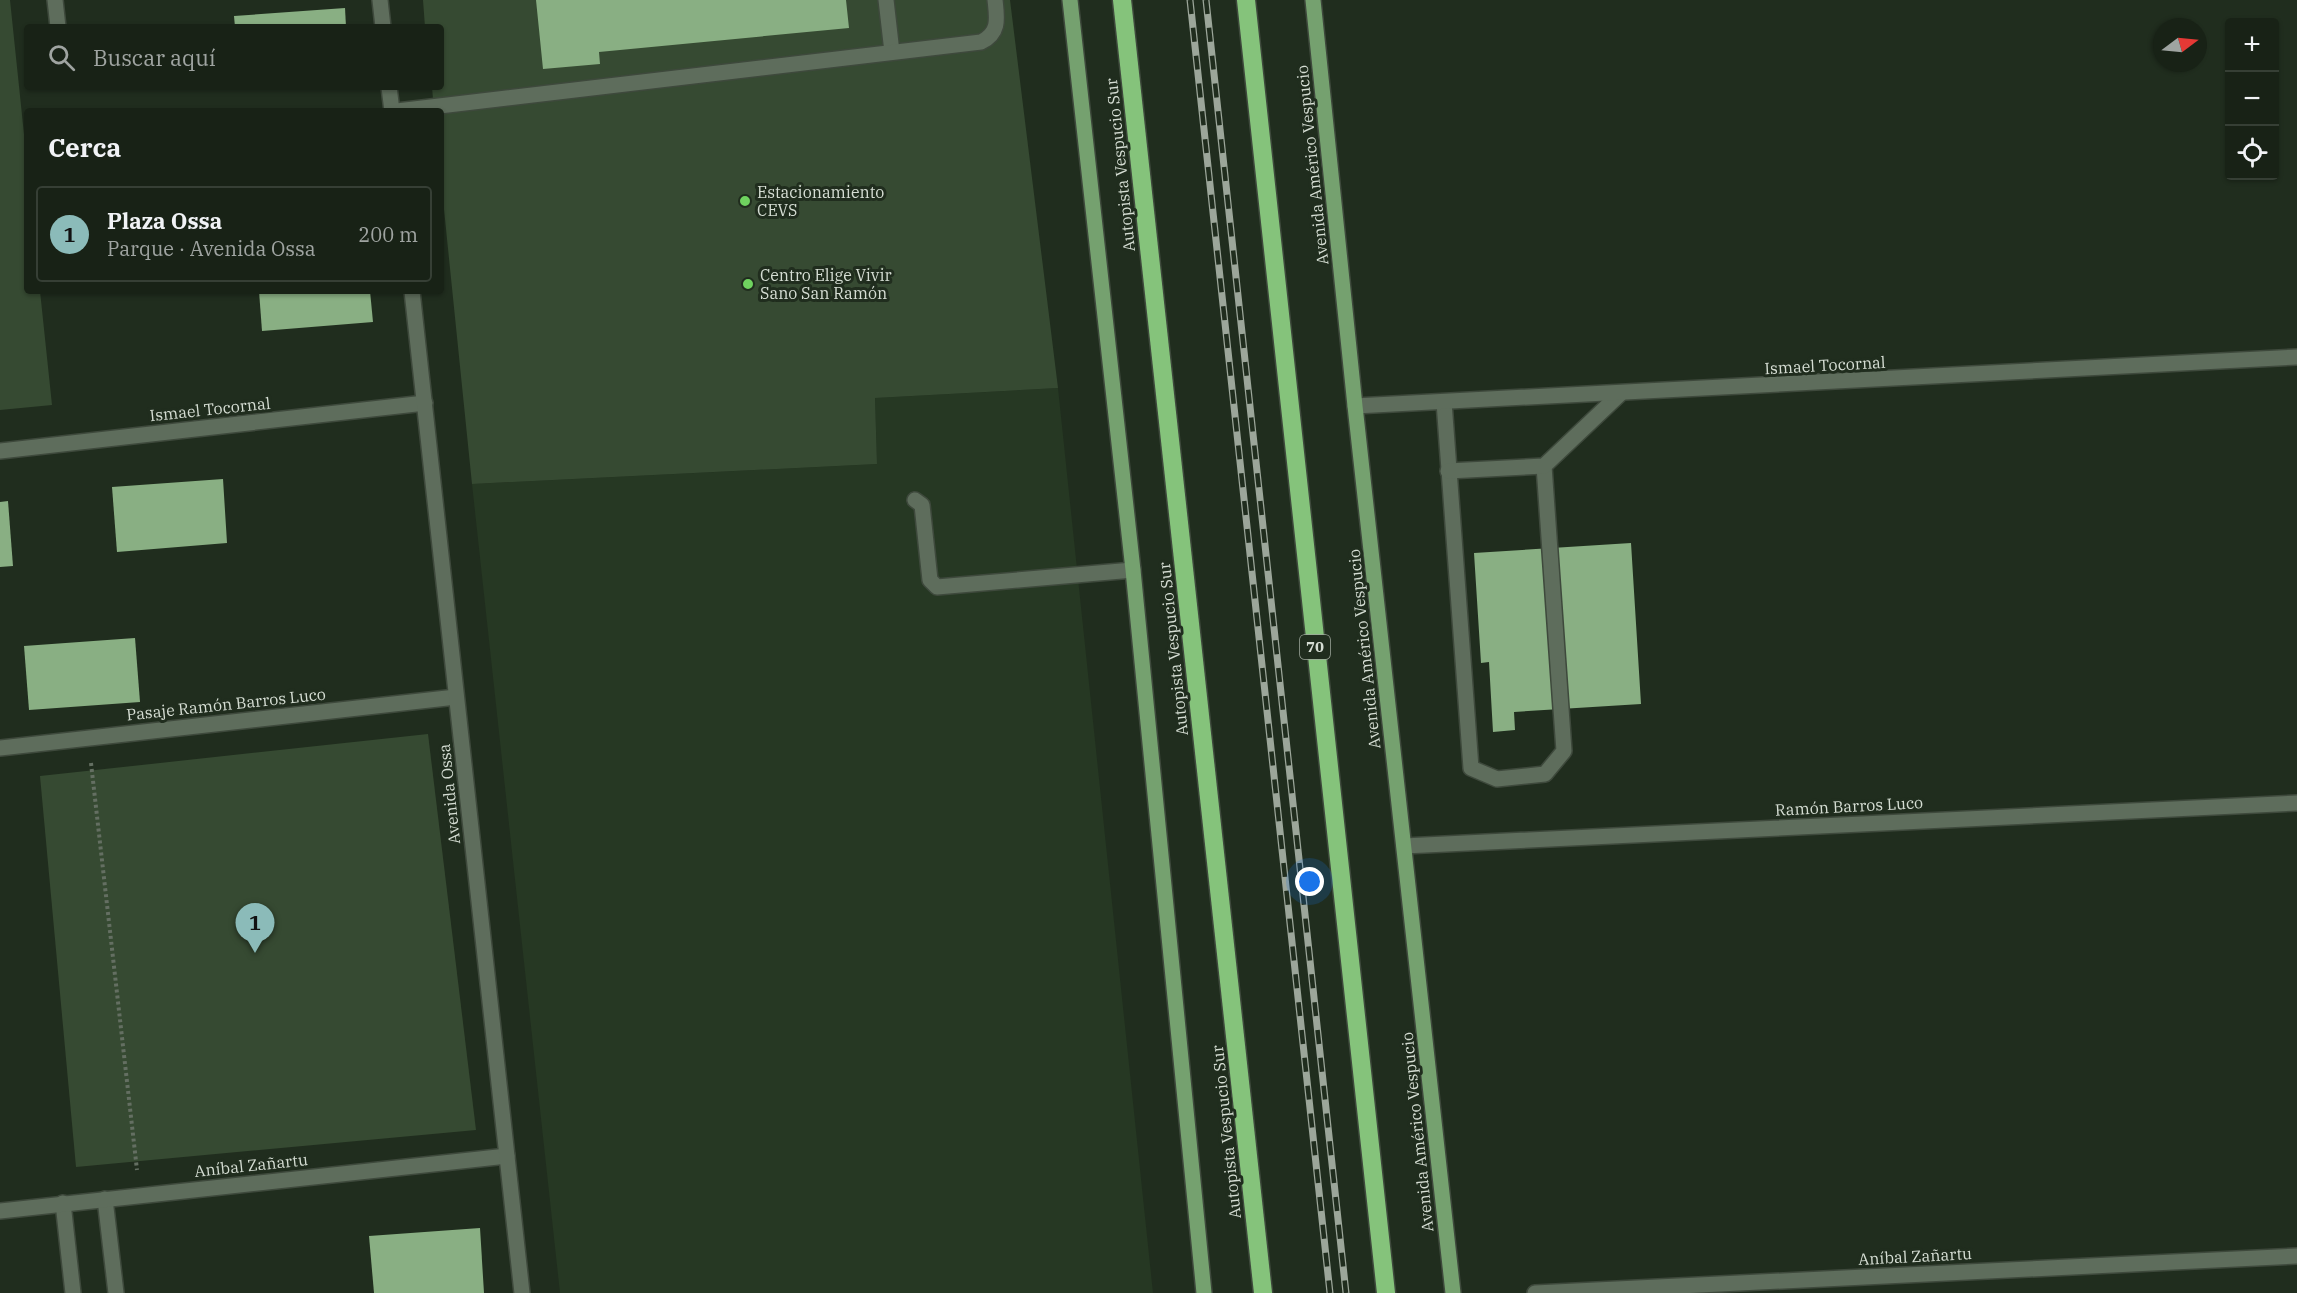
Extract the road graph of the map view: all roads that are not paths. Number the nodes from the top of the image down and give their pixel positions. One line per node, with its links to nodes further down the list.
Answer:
1 (55, 0): 9 (street)
2 (380, 0): 10 (street)
3 (886, 0): 11 (street)
4 (995, 0): 11 (street)
5 (1070, 0): 25 (main road)
6 (1122, 0): 39 (highway, Autopista Vespucio Sur)
7 (1246, 0): 40 (highway, 70)
8 (1313, 0): 20 (main road, Avenida Américo Vespucio)
9 (58, 24)
10 (383, 24)
11 (892, 52): 14 (street)
12 (389, 90): 13 (street)
13 (392, 108)
14 (422, 108)
15 (412, 294): 19 (street, Avenida Ossa)
16 (2297, 357): 17 (street, Ismael Tocornal)
17 (1620, 394): 18 (street, Ismael Tocornal); 22 (street)
18 (1444, 402): 20 (street, Ismael Tocornal); 23 (street)
19 (424, 403): 21 (street, Ismael Tocornal); 26 (street, Avenida Ossa)
20 (1355, 406): 29 (main road, Avenida Américo Vespucio)
21 (0, 451)
22 (1544, 466): 23 (street); 23 (street)
23 (1449, 471)
24 (915, 500): 25 (street)
25 (1133, 570): 38 (main road)
26 (456, 697): 27 (street, Pasaje Ramón Barros Luco); 30 (street, Avenida Ossa)
27 (0, 748)
28 (2297, 803): 29 (street, Ramón Barros Luco)
29 (1404, 846): 41 (main road, Avenida Américo Vespucio)
30 (507, 1156): 31 (street, Aníbal Zañartu); 37 (street, Avenida Ossa)
31 (105, 1199): 32 (street, Aníbal Zañartu); 36 (street)
32 (63, 1203): 33 (street, Aníbal Zañartu); 35 (street)
33 (0, 1211)
34 (2297, 1256): 42 (street, Aníbal Zañartu)
35 (73, 1293)
36 (116, 1293)
37 (522, 1293)
38 (1204, 1293)
39 (1263, 1293)
40 (1386, 1293)
41 (1453, 1293)
42 (1535, 1293)

